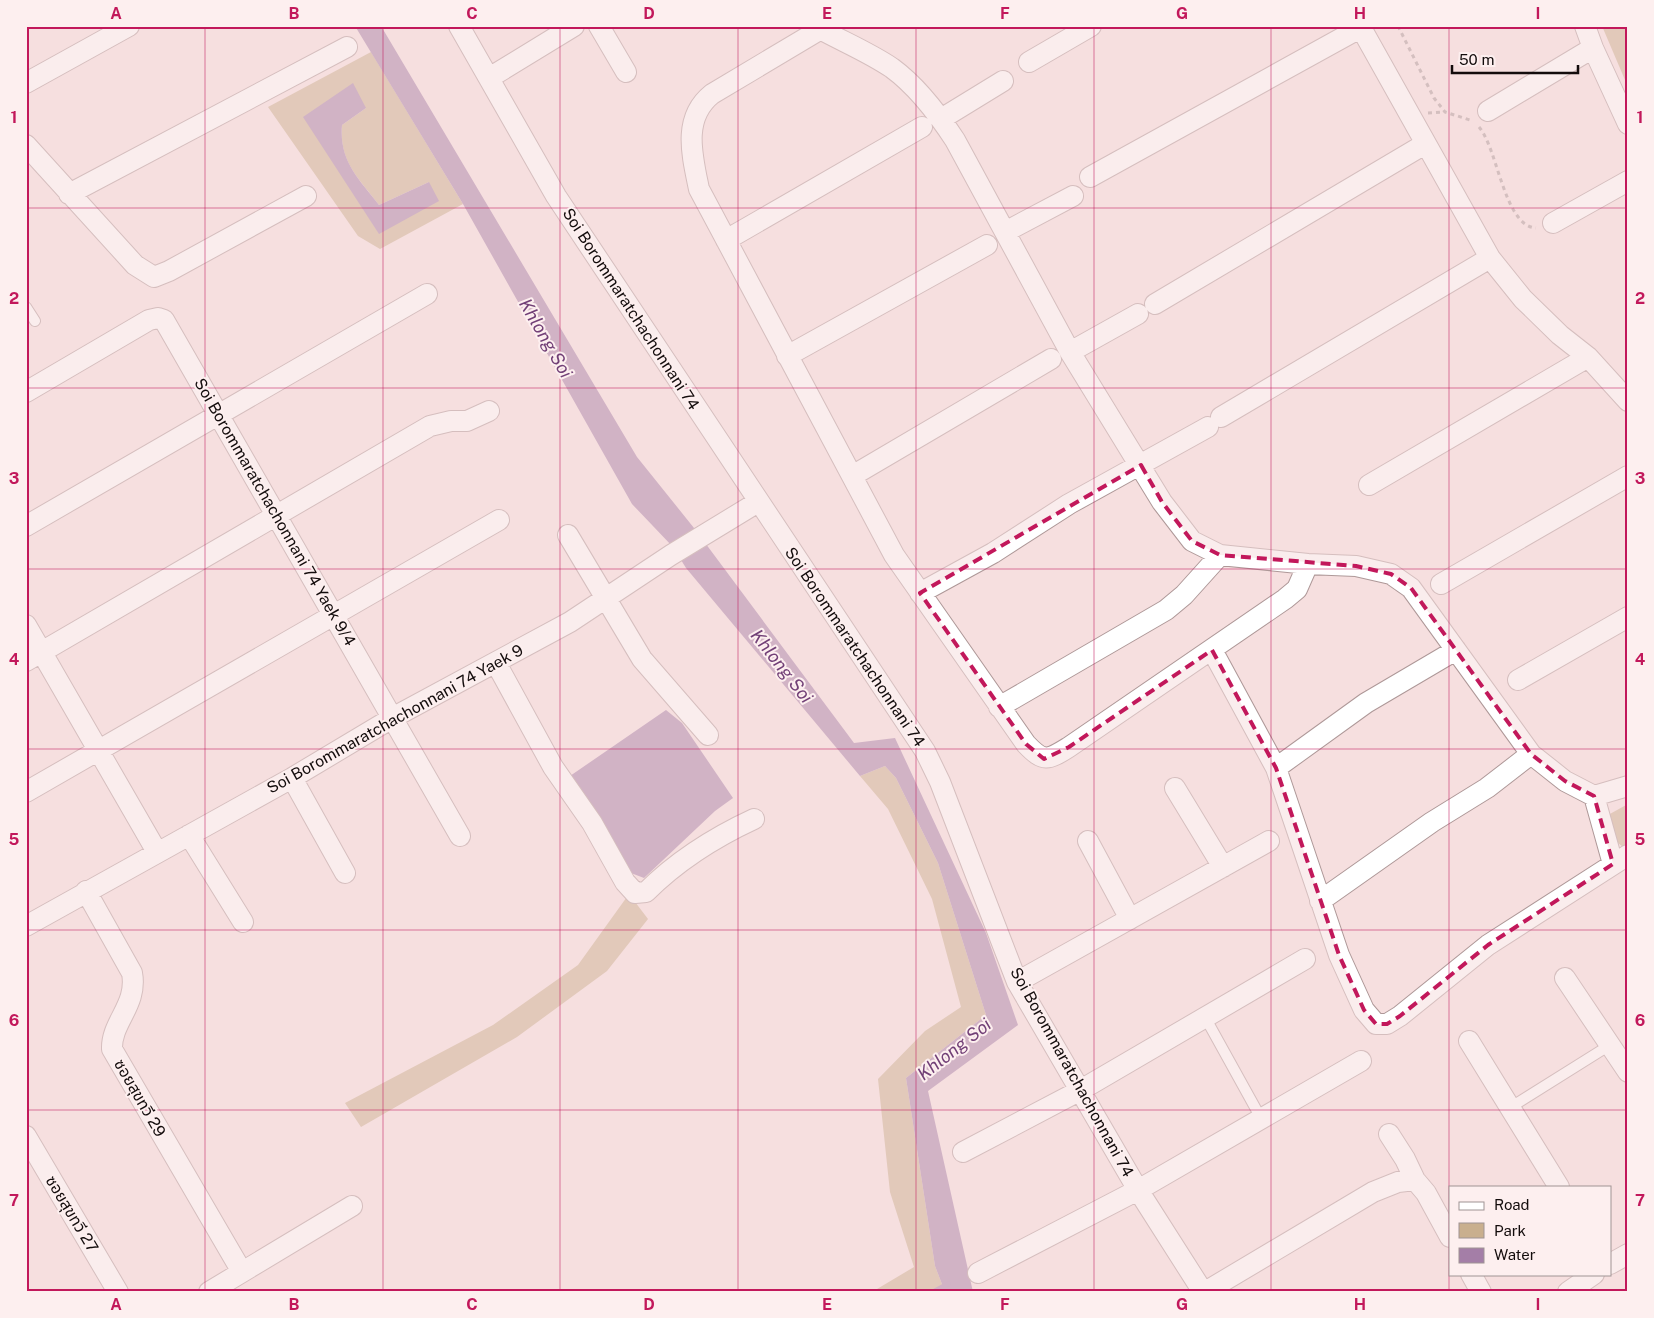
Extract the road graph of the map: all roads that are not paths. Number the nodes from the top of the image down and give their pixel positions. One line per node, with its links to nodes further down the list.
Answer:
1 (129, 26): 15 (street)
2 (459, 26): 13 (street, Soi Borommaratchachonnani 74)
3 (574, 26): 13 (street)
4 (598, 26): 12 (street)
5 (1091, 26): 11 (street)
6 (1585, 26): 10 (street)
7 (822, 27): 17 (street); 29 (street)
8 (1360, 27): 20 (street); 22 (street)
9 (347, 47): 24 (street)
10 (1593, 48): 16 (street); 18 (street)
11 (1029, 62)
12 (626, 72)
13 (489, 78): 48 (street, Soi Borommaratchachonnani 74)
14 (1003, 82): 17 (street)
15 (26, 83)
16 (1488, 111)
17 (941, 119): 28 (street)
18 (1628, 124)
19 (922, 127): 29 (street)
20 (1425, 144): 31 (street); 33 (street)
21 (26, 145): 24 (street)
22 (1090, 177)
23 (1628, 181): 27 (street)
24 (69, 194): 25 (street)
25 (306, 196)
26 (1073, 196): 28 (street)
27 (1553, 223)
28 (1005, 232): 37 (street)
29 (726, 240): 38 (street)
30 (987, 245): 38 (street)
31 (1490, 258): 39 (street); 44 (street)
32 (427, 294): 43 (street)
33 (1155, 304)
34 (26, 307): 36 (lane)
35 (1138, 314): 37 (street)
36 (35, 321)
37 (1060, 355): 44 (street); 45 (street)
38 (787, 356): 45 (street)
39 (1588, 357): 41 (street); 47 (street)
40 (26, 392): 43 (street, Soi Borommaratchachonnani 74 Yaek 9/4)
41 (1628, 400)
42 (489, 411): 49 (street)
43 (219, 416): 49 (street, Soi Borommaratchachonnani 74 Yaek 9/4); 51 (street)
44 (1140, 465): 53 (street); 56 (street)
45 (852, 476): 56 (street)
46 (1628, 476): 55 (street)
47 (1369, 485)
48 (758, 502): 57 (street, Soi Borommaratchachonnani 74 Yaek 9); 93 (street, Soi Borommaratchachonnani 74)
49 (276, 515): 58 (street, Soi Borommaratchachonnani 74 Yaek 9/4); 63 (street)
50 (499, 520): 58 (street)
51 (26, 526)
52 (568, 535): 57 (street)
53 (1220, 555): 54 (street); 66 (street)
54 (1308, 564): 61 (street); 62 (street)
55 (1441, 584)
56 (920, 593): 66 (street)
57 (604, 598): 64 (street, Soi Borommaratchachonnani 74 Yaek 9); 68 (street)
58 (334, 615): 67 (street, Soi Borommaratchachonnani 74 Yaek 9/4); 69 (street)
59 (1628, 617): 65 (street)
60 (26, 625): 63 (street)
61 (1212, 650): 66 (street); 71 (street)
62 (1456, 650): 70 (street); 71 (street)
63 (34, 656): 69 (street)
64 (496, 663): 67 (street, Soi Borommaratchachonnani 74 Yaek 9); 77 (street)
65 (1518, 680)
66 (999, 707)
67 (394, 718): 72 (street, Soi Borommaratchachonnani 74 Yaek 9); 79 (street, Soi Borommaratchachonnani 74 Yaek 9/4)
68 (708, 735)
69 (98, 751): 75 (street); 82 (street)
70 (1531, 754): 76 (street); 87 (street)
71 (1276, 768): 87 (street)
72 (292, 778): 78 (street, Soi Borommaratchachonnani 74 Yaek 9); 85 (street)
73 (1628, 786): 76 (street)
74 (1175, 788): 84 (street)
75 (26, 792)
76 (1594, 796): 83 (street)
77 (754, 819)
78 (189, 835): 82 (street, Soi Borommaratchachonnani 74 Yaek 9); 89 (street)
79 (460, 836)
80 (1269, 841): 84 (street)
81 (1088, 842): 88 (street)
82 (156, 852): 86 (street, Soi Borommaratchachonnani 74 Yaek 9)
83 (1620, 860): 87 (street)
84 (1223, 867): 88 (street)
85 (345, 873)
86 (86, 891): 90 (street, Soi Borommaratchachonnani 74 Yaek 9); 112 (street, ซอยสุขทวี 29)
87 (1320, 901)
88 (1130, 919): 93 (street)
89 (244, 922)
90 (26, 926)
91 (1305, 959): 94 (street)
92 (1565, 978): 96 (street)
93 (1017, 982): 99 (street, Soi Borommaratchachonnani 74)
94 (1205, 1017): 99 (street); 101 (lane)
95 (1469, 1041): 100 (street)
96 (1610, 1045): 98 (street); 100 (lane)
97 (1361, 1061): 101 (street)
98 (1628, 1072)
99 (1078, 1090): 104 (street); 107 (street, Soi Borommaratchachonnani 74)
100 (1511, 1107): 106 (street)
101 (1262, 1120): 107 (street)
102 (1389, 1134): 105 (street)
103 (26, 1136): 116 (street, ซอยสุขทวี 27)
104 (963, 1152)
105 (1415, 1180): 109 (street); 118 (street, Soi Borommaratchachonnani 74)
106 (1558, 1186)
107 (1138, 1190): 113 (street); 118 (street, Soi Borommaratchachonnani 74)
108 (352, 1206): 112 (street)
109 (1449, 1235)
110 (1628, 1254): 111 (street)
111 (1612, 1263)
112 (242, 1272): 117 (street)
113 (978, 1273)
114 (1472, 1276): 119 (street)
115 (1591, 1276): 120 (street)
116 (118, 1292)
117 (209, 1292)
118 (1204, 1292)
119 (1481, 1292)
120 (1568, 1292)

